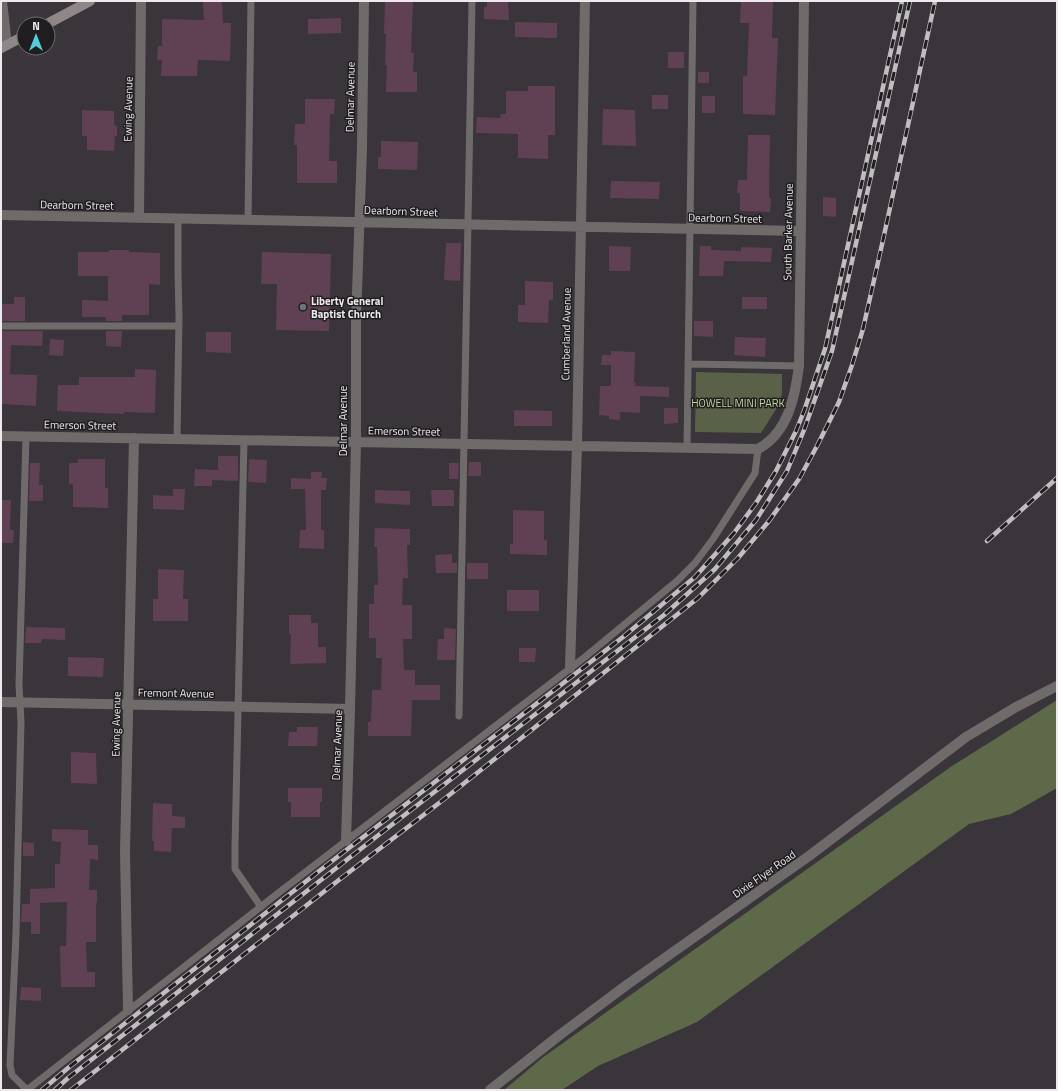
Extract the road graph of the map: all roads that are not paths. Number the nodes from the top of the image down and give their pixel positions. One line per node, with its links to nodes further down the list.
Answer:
1 (2, 1): 12 (street)
2 (90, 1): 10 (main road)
3 (140, 1): 14 (street, Ewing Avenue)
4 (251, 1): 16 (lane)
5 (364, 1): 17 (street, Delmar Avenue)
6 (472, 1): 18 (lane)
7 (585, 1): 19 (street, Cumberland Avenue)
8 (693, 1): 20 (lane)
9 (804, 1): 21 (street, South Barker Avenue)
10 (56, 19)
11 (16, 40): 12 (main road)
12 (4, 47)
13 (1, 215): 14 (street, Dearborn Street)
14 (139, 218): 15 (street, Dearborn Street)
15 (178, 219): 16 (street, Dearborn Street); 23 (lane)
16 (248, 220): 17 (street, Dearborn Street)
17 (360, 222): 18 (street, Dearborn Street); 31 (street, Delmar Avenue)
18 (467, 225): 19 (street, Dearborn Street); 32 (lane)
19 (580, 227): 20 (street, Dearborn Street); 33 (street, Cumberland Avenue)
20 (690, 229): 21 (street, Dearborn Street); 24 (lane)
21 (800, 231): 25 (street, South Barker Avenue)
22 (1, 326): 23 (lane)
23 (179, 326): 29 (lane)
24 (689, 364): 25 (lane); 34 (lane)
25 (799, 366): 35 (street, South Barker Avenue)
26 (1, 436): 27 (street, Emerson Street)
27 (26, 436): 28 (street, Emerson Street); 39 (lane)
28 (134, 438): 29 (street, Emerson Street); 40 (street, Ewing Avenue)
29 (177, 439): 30 (street, Emerson Street)
30 (244, 440): 31 (street, Emerson Street); 41 (lane)
31 (356, 442): 32 (street, Emerson Street); 42 (street, Delmar Avenue)
32 (464, 444): 33 (street, Emerson Street); 43 (lane)
33 (577, 446): 34 (street, Emerson Street); 36 (street, Cumberland Avenue)
34 (687, 448): 35 (street, Emerson Street)
35 (758, 449): 36 (lane)
36 (570, 668): 44 (lane)
37 (1057, 686): 48 (street, Dixie Flyer Road)
38 (1, 702): 39 (street, Fremont Avenue)
39 (20, 702): 40 (street, Fremont Avenue); 47 (lane)
40 (129, 704): 41 (street, Fremont Avenue); 46 (street, Ewing Avenue)
41 (238, 706): 42 (street, Fremont Avenue); 45 (lane)
42 (350, 708): 44 (street, Delmar Avenue)
43 (459, 716)
44 (346, 841): 45 (lane)
45 (261, 906): 46 (lane)
46 (128, 1010): 47 (lane)
47 (27, 1090)
48 (490, 1090)

